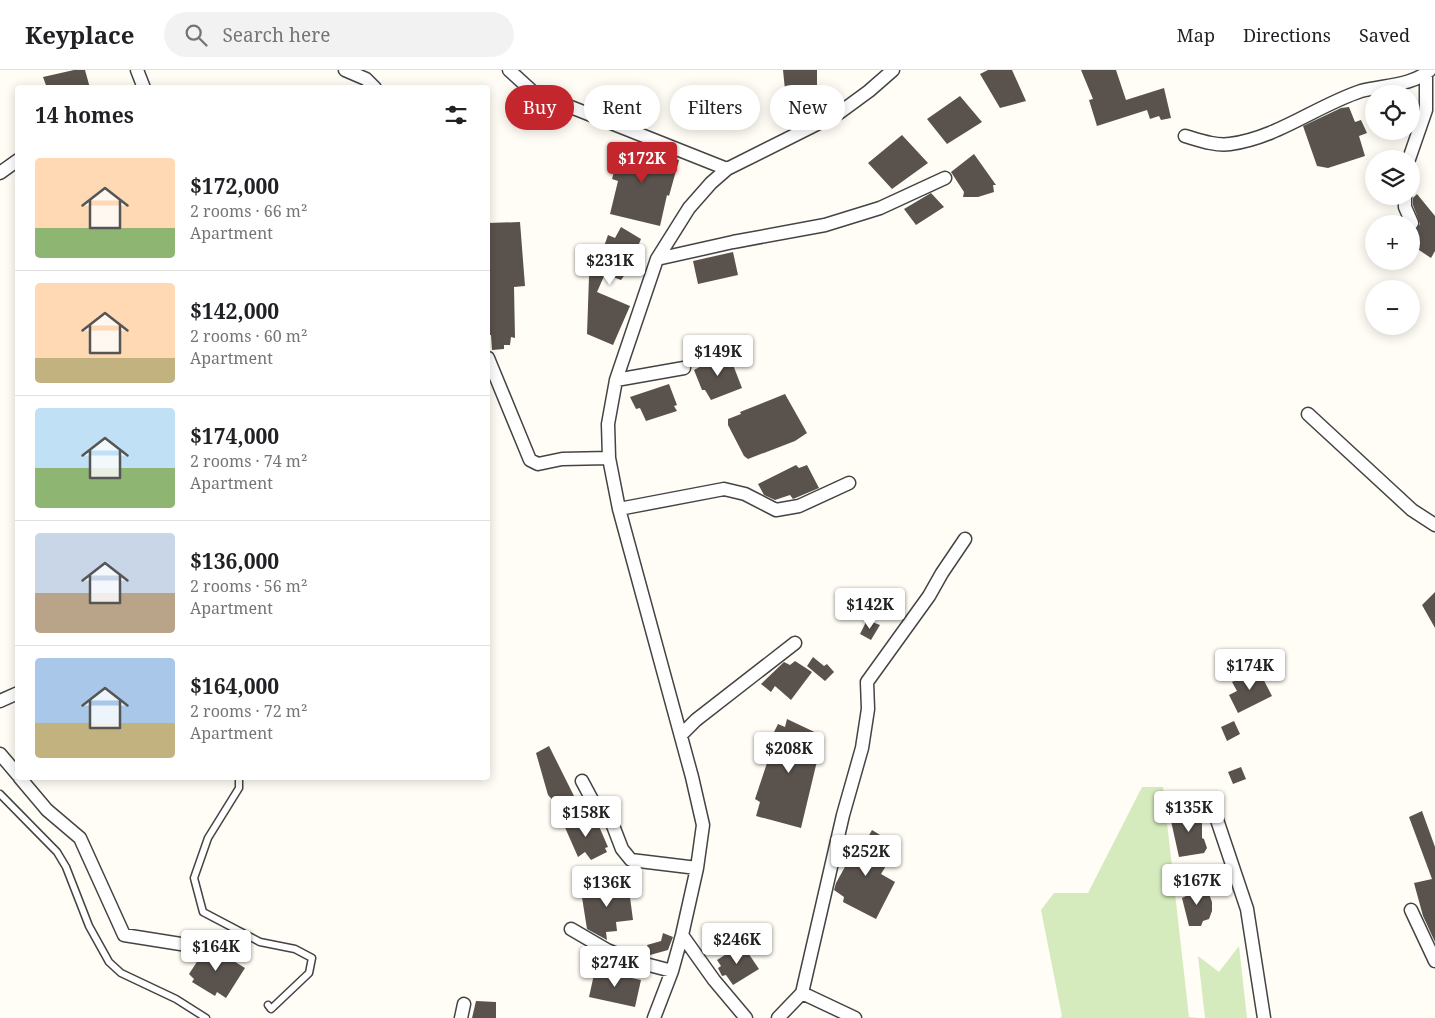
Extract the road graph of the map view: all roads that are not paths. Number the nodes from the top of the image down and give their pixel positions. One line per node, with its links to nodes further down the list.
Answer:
1 (138, 70): 6 (street)
2 (345, 70): 7 (street)
3 (509, 70): 11 (street)
4 (893, 70): 11 (street)
5 (1428, 72): 8 (street); 9 (street)
6 (143, 85)
7 (372, 85)
8 (1185, 136)
9 (1412, 150)
10 (15, 162): 12 (street)
11 (727, 169): 14 (street)
12 (0, 173)
13 (945, 178): 14 (street)
14 (657, 259): 17 (street)
15 (490, 363): 19 (street)
16 (684, 368): 17 (street)
17 (616, 380): 19 (street)
18 (1308, 414): 22 (street)
19 (609, 458): 21 (street)
20 (849, 484): 21 (street)
21 (619, 509): 27 (street)
22 (1435, 526)
23 (966, 539): 42 (street)
24 (795, 643): 27 (street)
25 (15, 694): 26 (street)
26 (0, 701)
27 (681, 735): 35 (street)
28 (0, 754): 29 (street)
29 (15, 772)
30 (21, 780): 39 (street)
31 (239, 780): 44 (lane)
32 (582, 781): 35 (street)
33 (0, 794): 45 (lane)
34 (1210, 799): 51 (street)
35 (698, 868): 38 (street)
36 (1411, 910): 40 (street)
37 (571, 928): 41 (street)
38 (682, 935): 41 (street); 48 (street)
39 (188, 945)
40 (1435, 961)
41 (672, 972): 47 (street)
42 (802, 994): 49 (street); 50 (street)
43 (464, 1004): 46 (street)
44 (268, 1005)
45 (206, 1018)
46 (461, 1018)
47 (654, 1018)
48 (746, 1018)
49 (778, 1018)
50 (855, 1018)
51 (1264, 1018)

